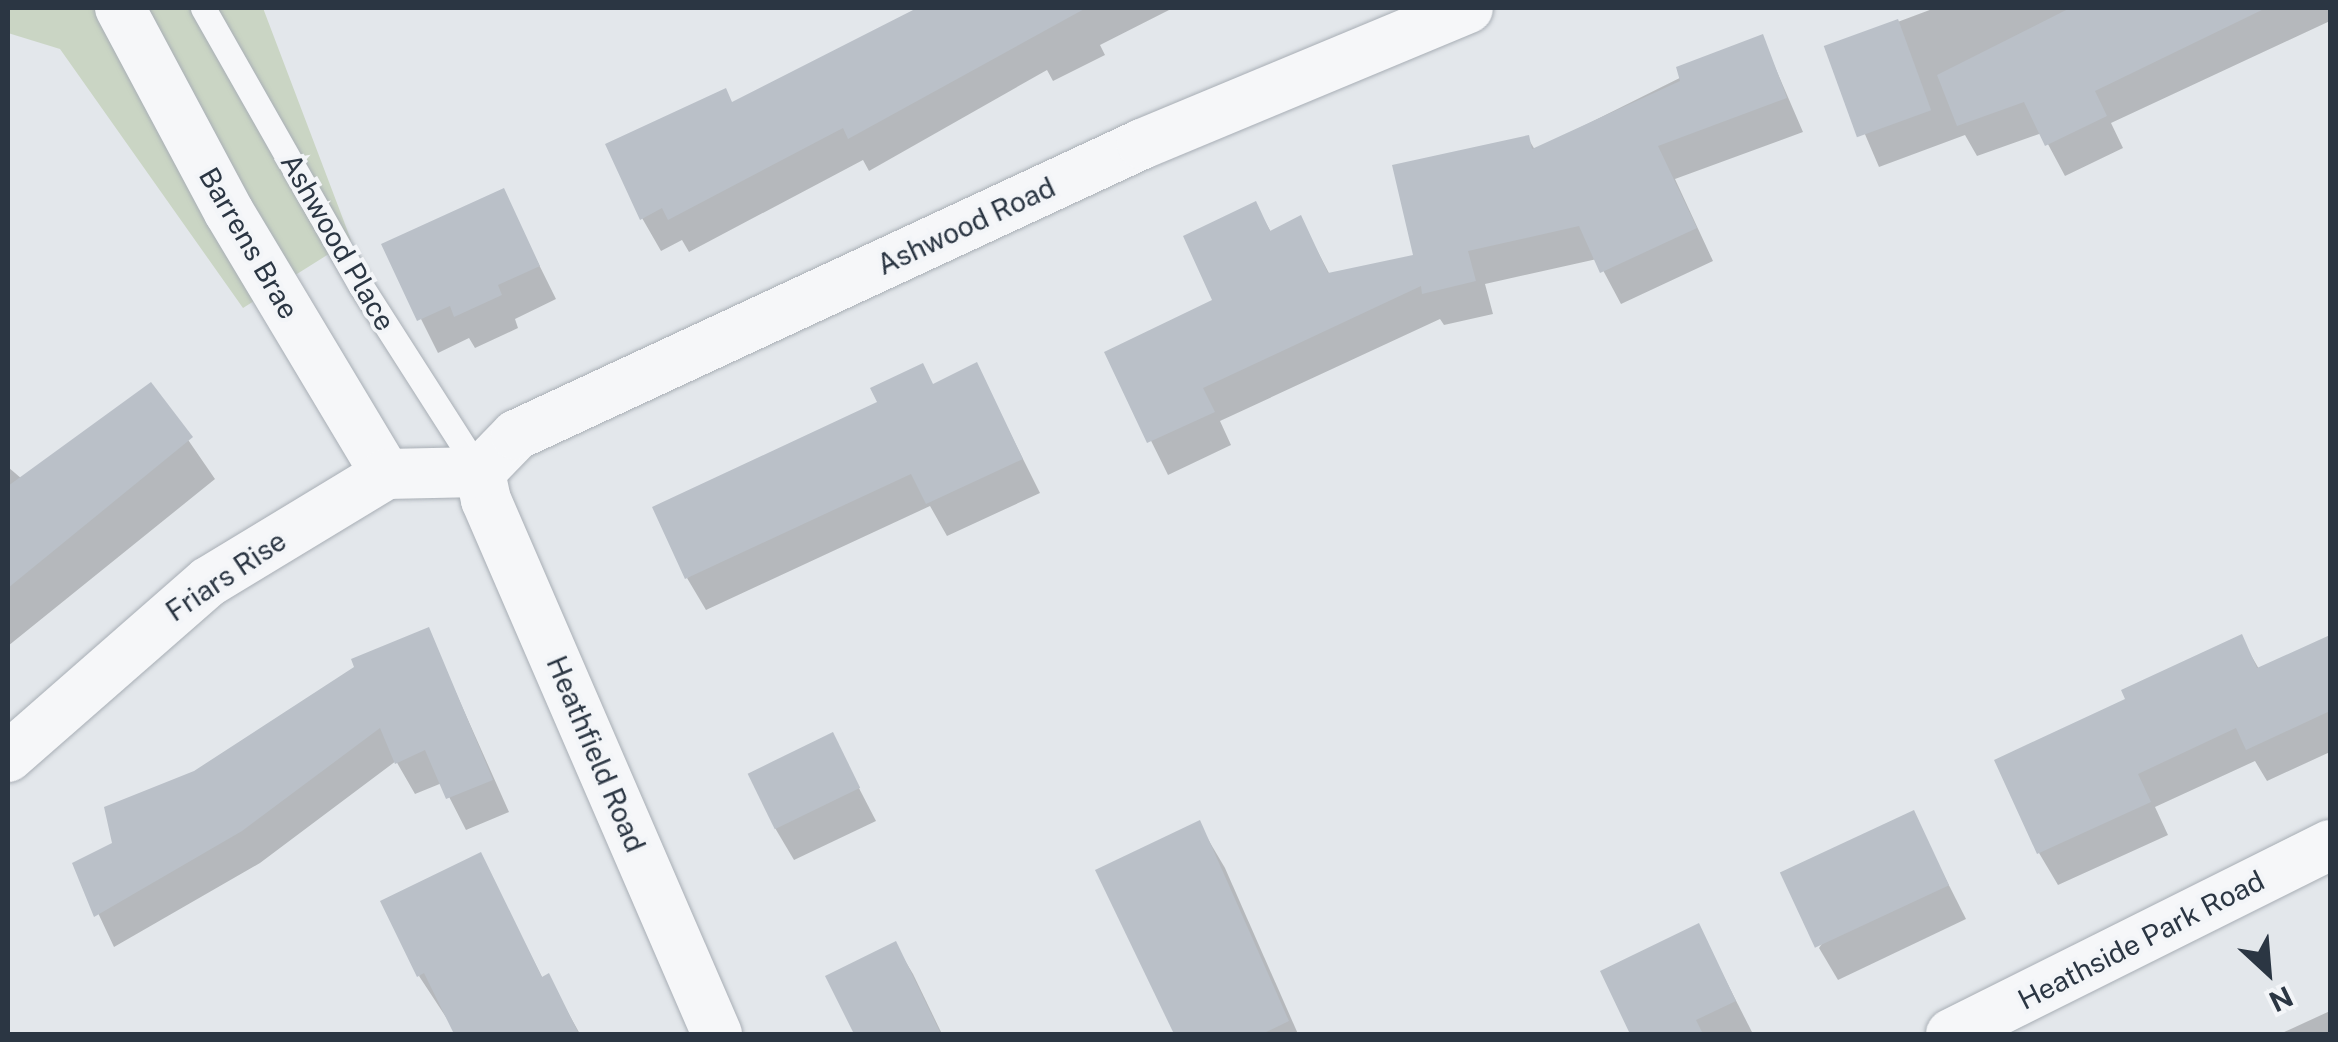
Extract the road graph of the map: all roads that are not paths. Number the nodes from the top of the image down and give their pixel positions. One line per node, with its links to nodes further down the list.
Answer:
1 (120, 8): 5 (street, Barrens Brae)
2 (203, 8): 4 (lane, Ashwood Place)
3 (1468, 8): 4 (street, Ashwood Road)
4 (480, 472): 5 (street); 8 (street, Heathfield Road)
5 (386, 474): 6 (street, Friars Rise)
6 (8, 757)
7 (2330, 844): 9 (street, Heathside Park Road)
8 (717, 1034)
9 (1951, 1034)

